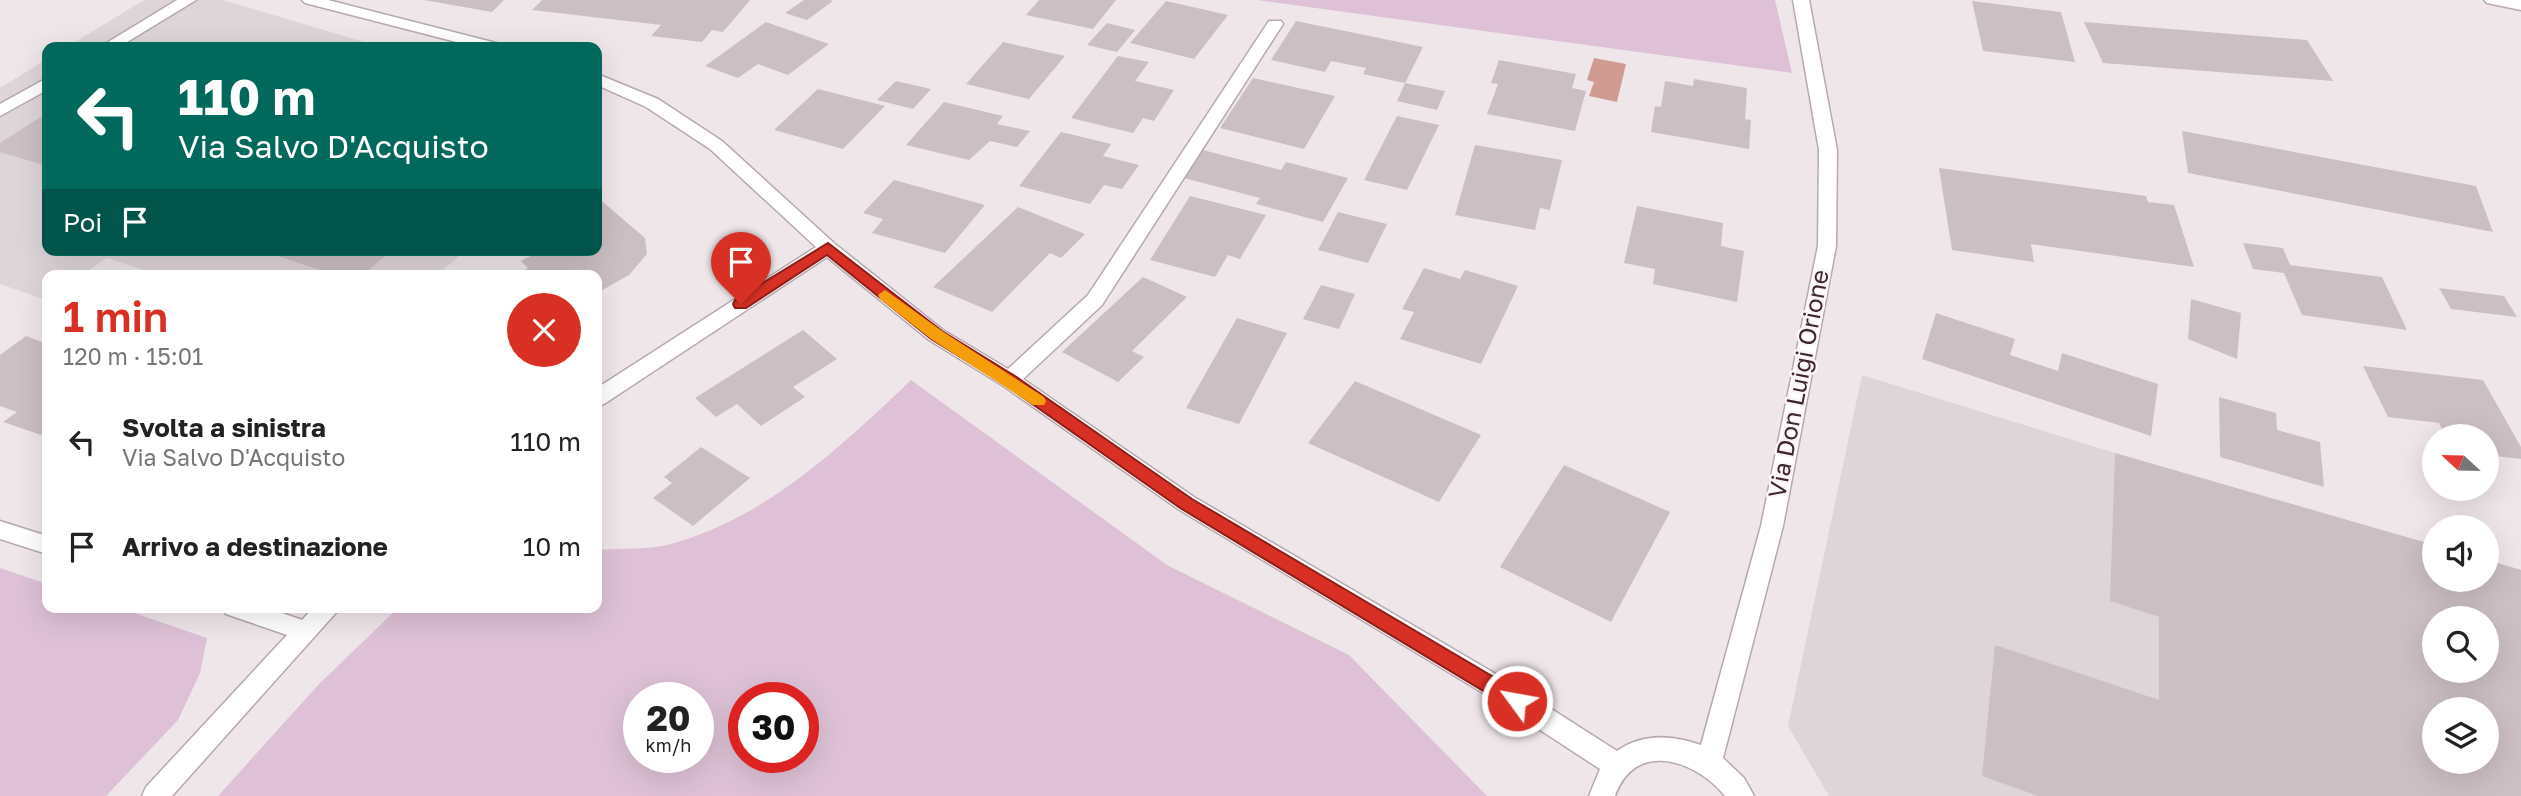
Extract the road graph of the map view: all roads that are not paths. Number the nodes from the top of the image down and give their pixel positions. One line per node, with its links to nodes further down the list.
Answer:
1 (188, 0): 7 (street)
2 (310, 0): 8 (street)
3 (1801, 0): 20 (street, Via Don Luigi Orione)
4 (2492, 0): 5 (street)
5 (2521, 5)
6 (1275, 24): 13 (street)
7 (117, 42)
8 (474, 42)
9 (602, 81): 12 (street)
10 (42, 86): 11 (street)
11 (0, 111)
12 (828, 248): 13 (street); 14 (street)
13 (1009, 380): 21 (street)
14 (602, 395)
15 (0, 530): 16 (street)
16 (42, 543)
17 (252, 613): 19 (street)
18 (322, 613): 19 (street)
19 (305, 631): 22 (street)
20 (1709, 763): 21 (street); 24 (street)
21 (1616, 765): 23 (street)
22 (155, 796)
23 (1602, 796)
24 (1741, 796)

